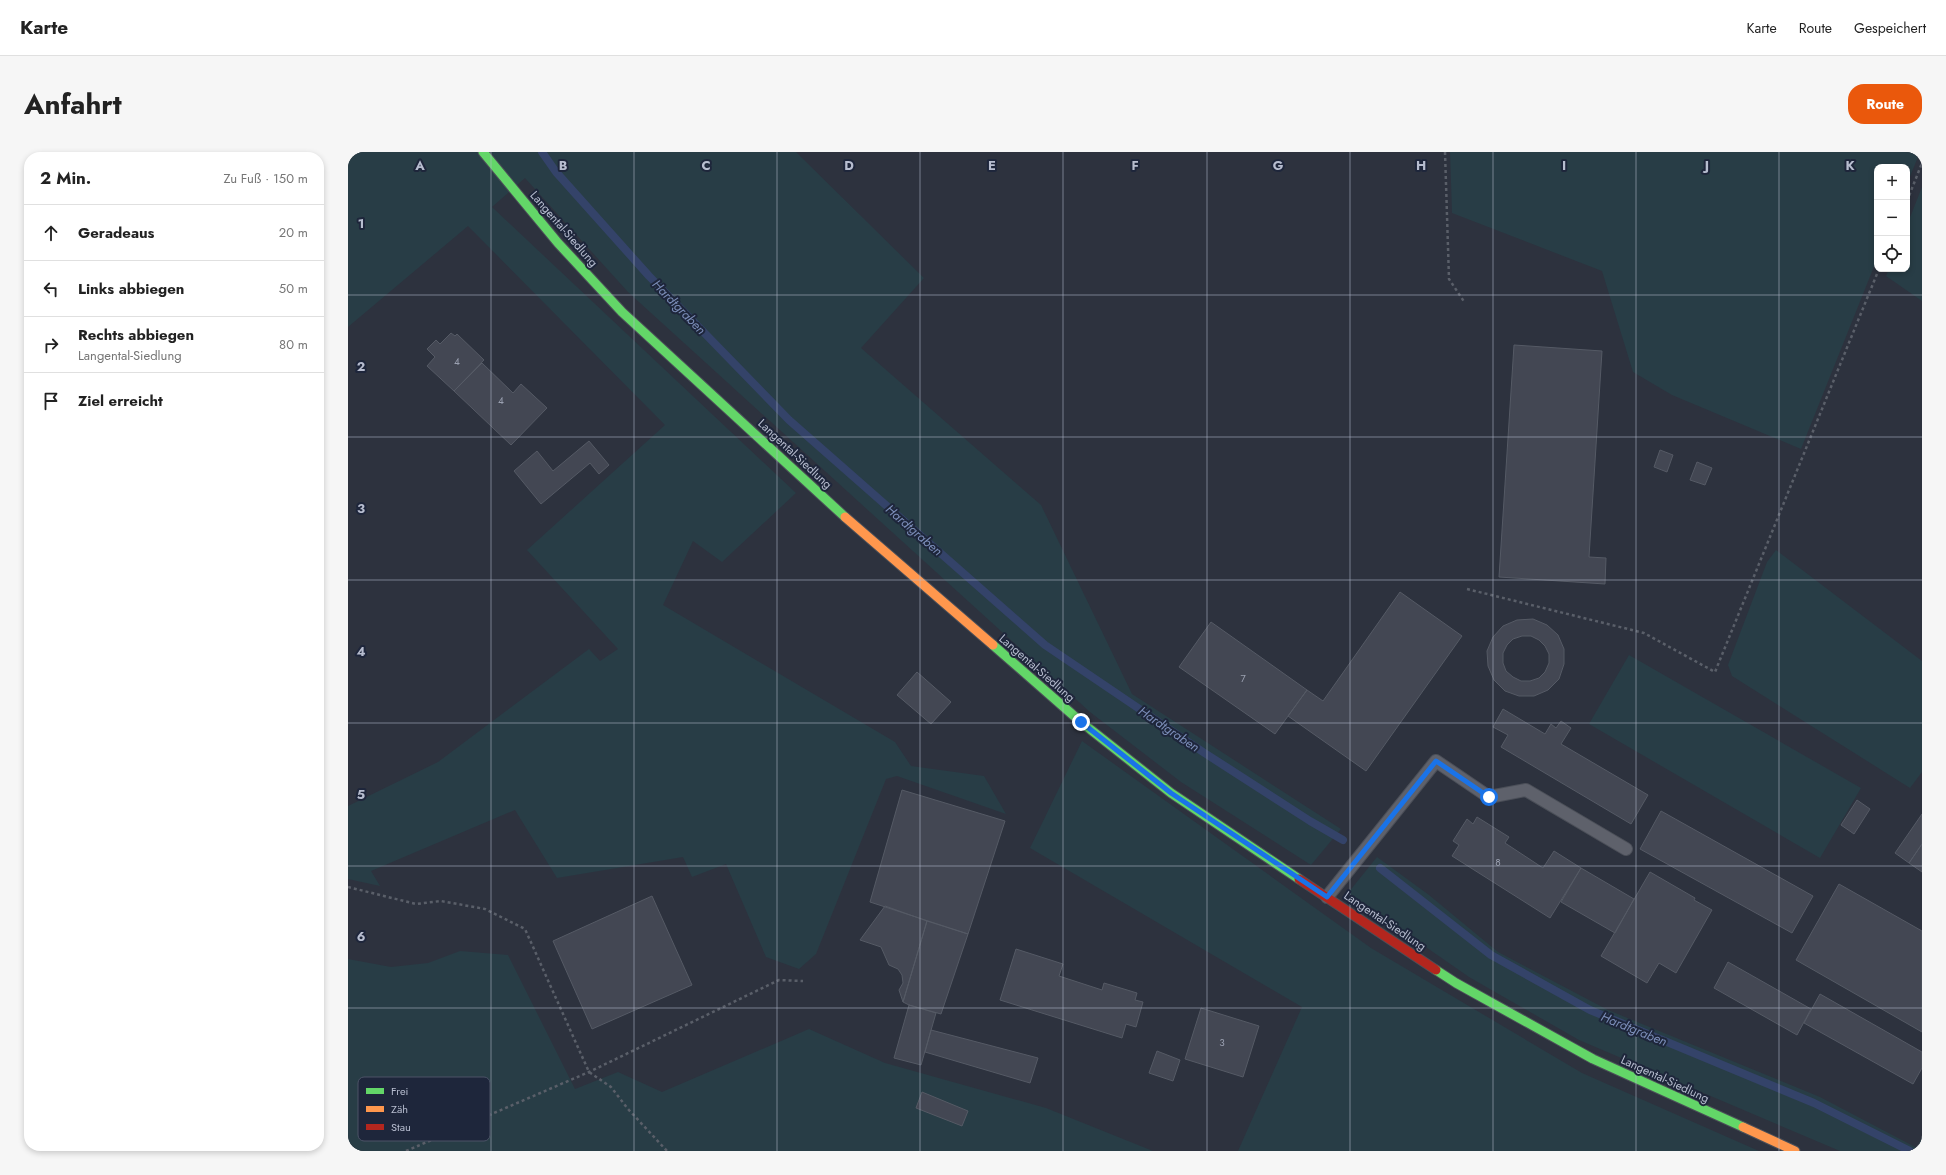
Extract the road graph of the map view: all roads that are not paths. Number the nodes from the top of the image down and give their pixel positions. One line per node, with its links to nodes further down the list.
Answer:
1 (483, 152): 3 (street, Langental-Siedlung)
2 (1626, 849): 3 (lane)
3 (1327, 897): 4 (street, Langental-Siedlung)
4 (1795, 1151)

